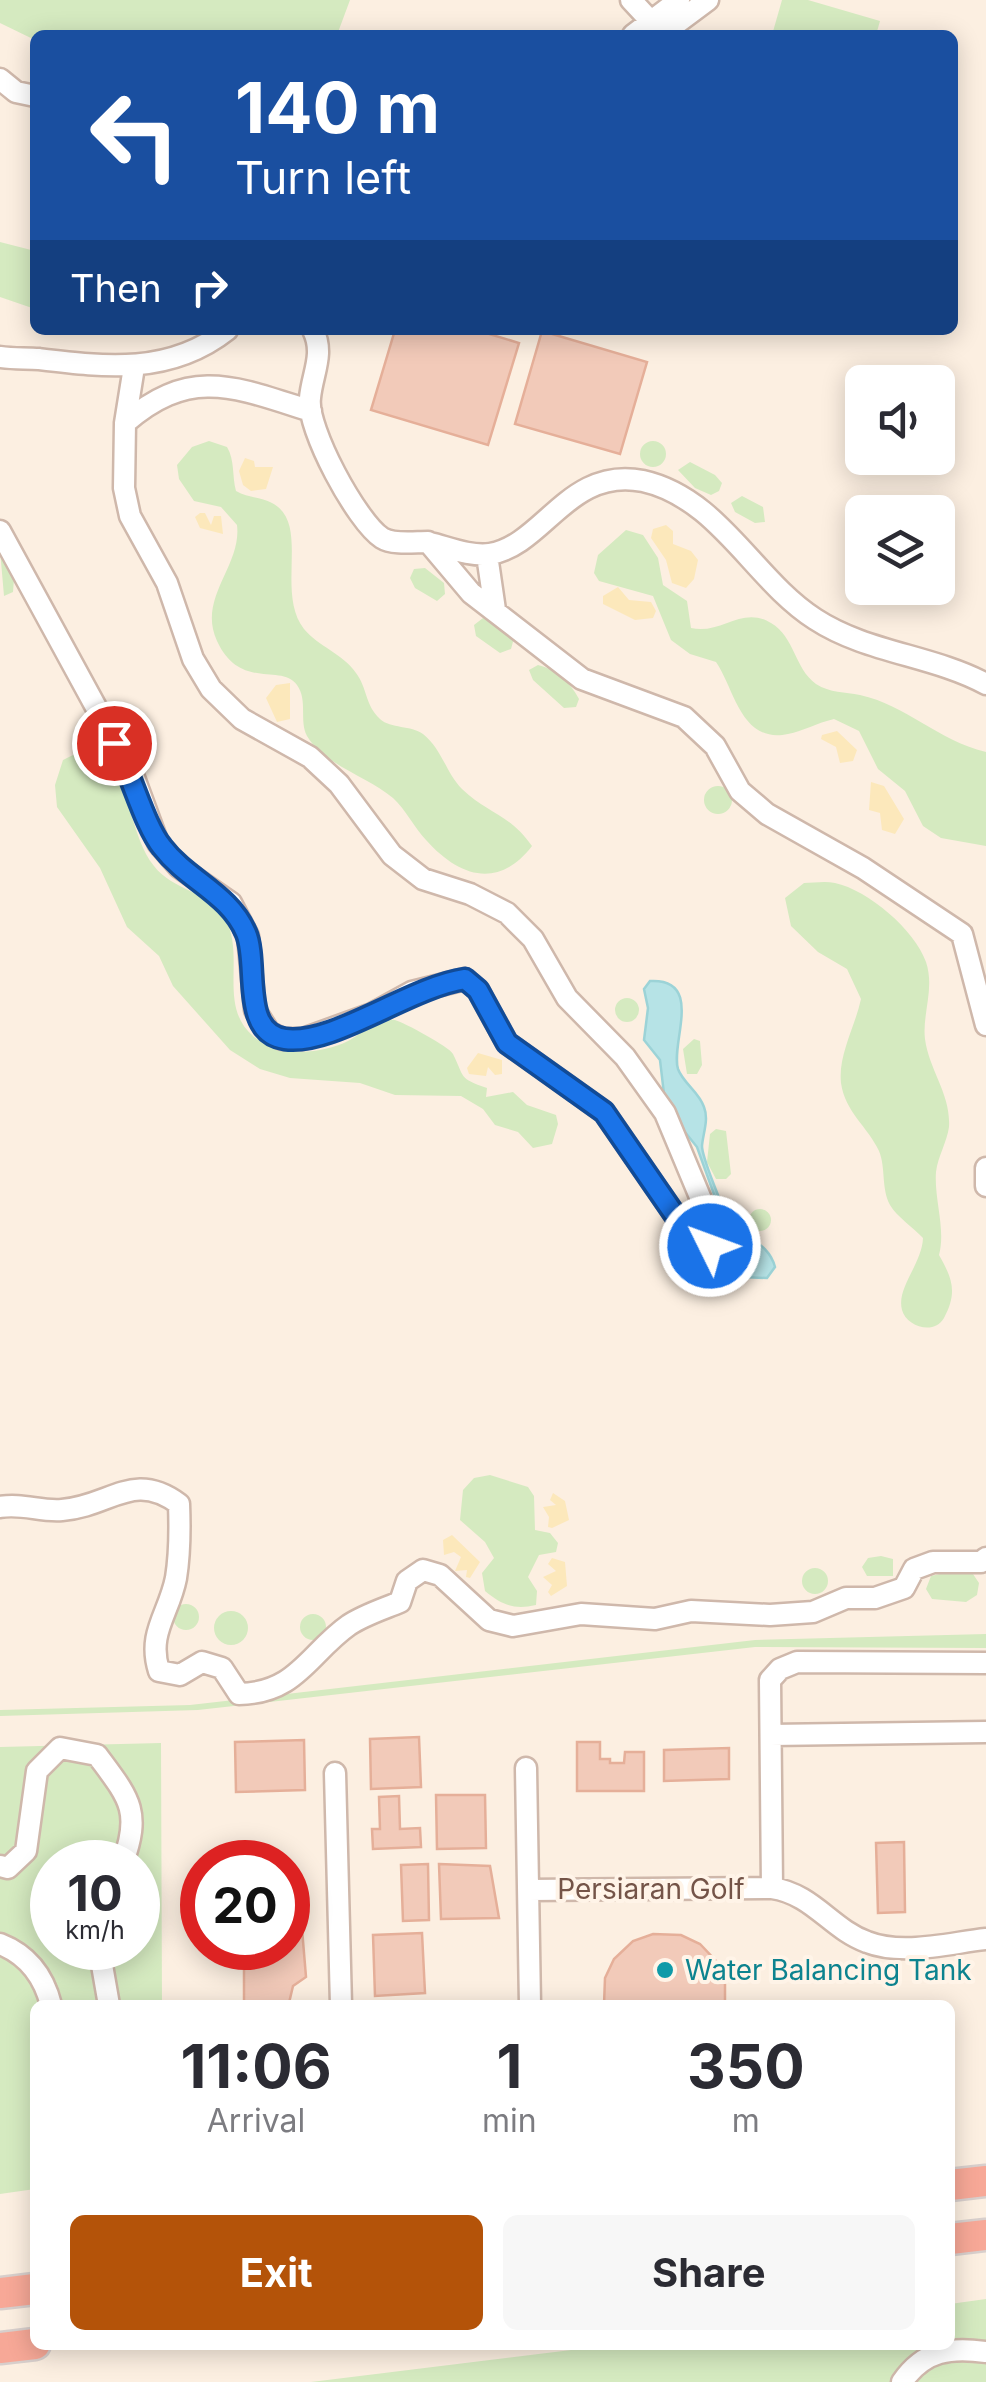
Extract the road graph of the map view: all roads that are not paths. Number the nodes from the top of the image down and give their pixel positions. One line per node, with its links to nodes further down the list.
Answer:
1 (631, 0): 4 (street)
2 (679, 0): 4 (street)
3 (706, 0): 4 (street)
4 (658, 30)
5 (0, 79): 6 (street)
6 (30, 95)
7 (218, 335): 10 (street)
8 (316, 335): 11 (street)
9 (0, 356): 10 (street)
10 (134, 367): 12 (street)
11 (311, 411): 12 (street); 14 (street)
12 (124, 423): 13 (street)
13 (0, 531)
14 (428, 542): 15 (street); 16 (street)
15 (487, 555): 16 (street); 17 (street)
16 (495, 610): 18 (street)
17 (986, 684)
18 (986, 1025)
19 (986, 1168): 20 (street)
20 (986, 1186)
21 (0, 1508): 22 (street)
22 (986, 1558)
23 (986, 1663): 25 (street)
24 (986, 1732): 25 (street)
25 (771, 1735): 30 (street)
26 (526, 1768): 31 (street, Persiaran Golf)
27 (334, 1773): 37 (street)
28 (131, 1840): 29 (street)
29 (0, 1866)
30 (772, 1888): 31 (street, Persiaran Golf); 32 (street)
31 (530, 1890): 38 (street, Persiaran Golf)
32 (986, 1938)
33 (0, 1944): 35 (street)
34 (102, 1970): 36 (street)
35 (51, 2000)
36 (107, 2000)
37 (341, 2000)
38 (530, 2000)
39 (986, 2181): 40 (highway)
40 (955, 2184)
41 (986, 2235): 42 (highway)
42 (955, 2238)
43 (30, 2290): 44 (highway)
44 (0, 2293)
45 (30, 2345): 46 (highway)
46 (0, 2348)
47 (955, 2348): 49 (street)
48 (941, 2350): 50 (street)
49 (986, 2352)
50 (902, 2382)

